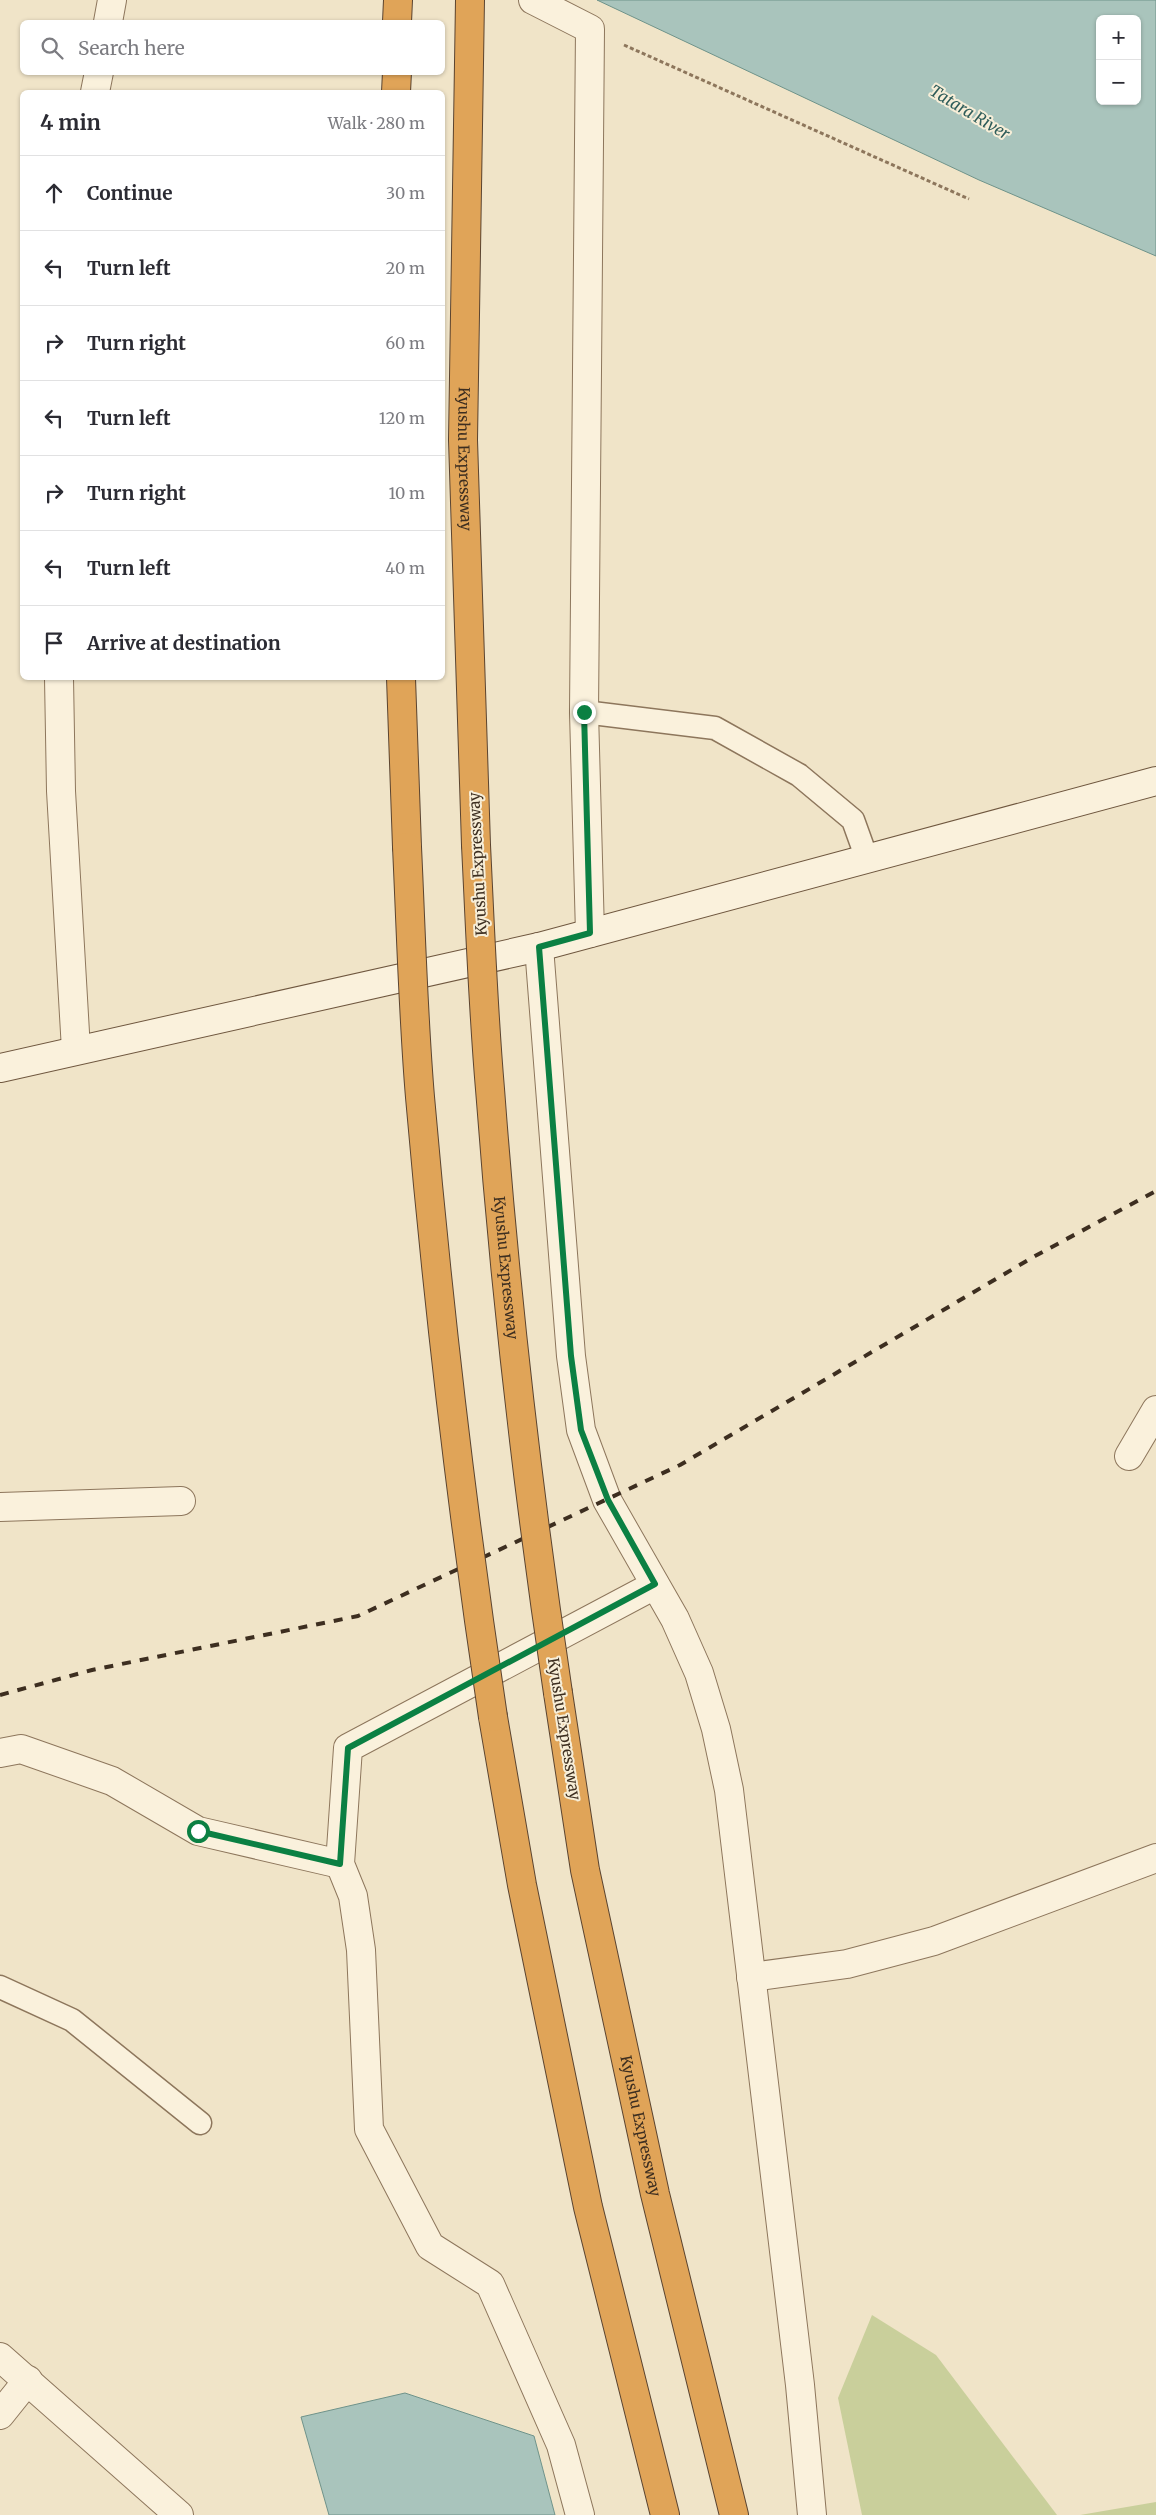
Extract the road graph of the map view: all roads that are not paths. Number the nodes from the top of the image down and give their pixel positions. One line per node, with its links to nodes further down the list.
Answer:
1 (112, 0): 4 (street)
2 (470, 0): 35 (highway, Kyushu Expressway, bridge)
3 (533, 0): 11 (street)
4 (108, 20)
5 (98, 75): 7 (street)
6 (397, 75): 8 (highway)
7 (95, 90)
8 (396, 90)
9 (60, 680): 16 (street)
10 (401, 680): 34 (highway, bridge)
11 (584, 712): 13 (lane); 14 (street)
12 (1156, 781): 13 (street)
13 (868, 859): 14 (street)
14 (590, 933): 15 (street)
15 (539, 947): 16 (street); 22 (street)
16 (76, 1050): 17 (street)
17 (0, 1068)
18 (1156, 1410): 19 (street)
19 (1128, 1456)
20 (181, 1501): 21 (street)
21 (0, 1507)
22 (655, 1584): 25 (street); 26 (street)
23 (0, 1753): 25 (street)
24 (1156, 1858): 26 (street)
25 (340, 1864): 33 (street)
26 (751, 1977): 36 (street)
27 (0, 1987): 28 (lane)
28 (200, 2123)
29 (0, 2357): 30 (street)
30 (28, 2380): 31 (street); 32 (street)
31 (0, 2415)
32 (179, 2515)
33 (580, 2515)
34 (666, 2515)
35 (734, 2515)
36 (812, 2515)

